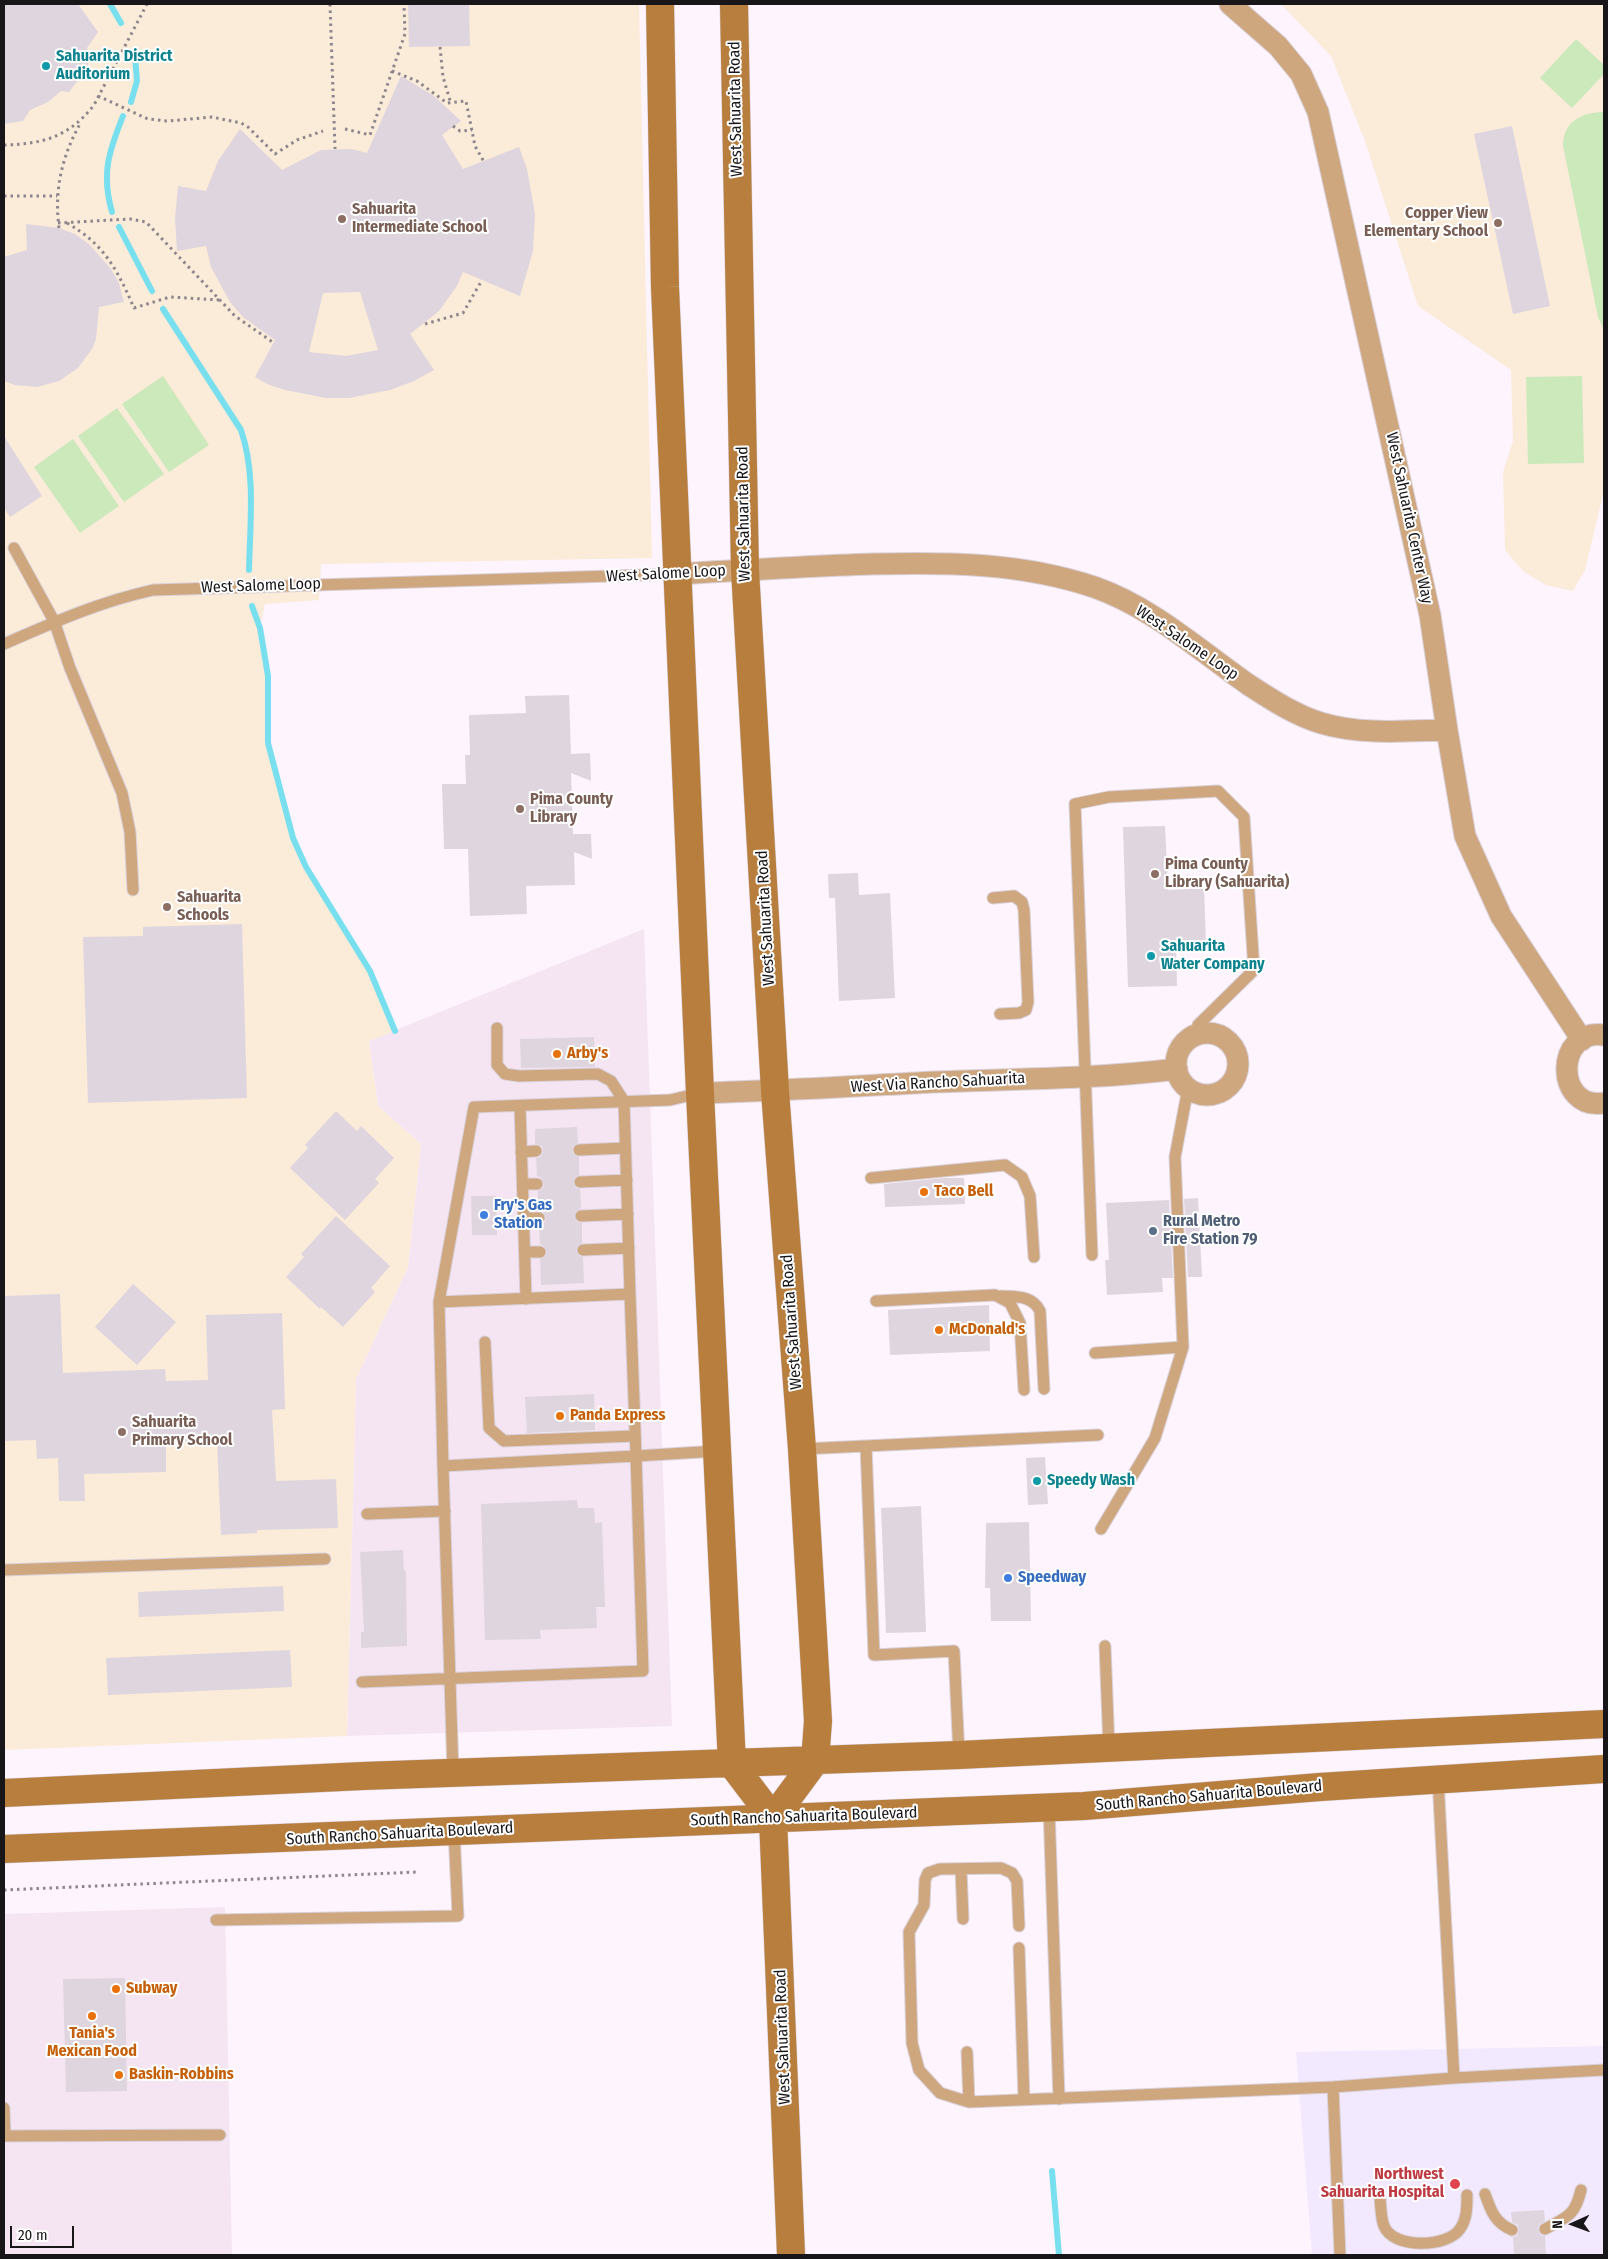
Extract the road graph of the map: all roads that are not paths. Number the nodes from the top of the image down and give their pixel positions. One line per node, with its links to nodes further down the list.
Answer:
1 (660, 4): 6 (main road)
2 (734, 4): 5 (main road, West Sahuarita Road)
3 (1230, 4): 9 (street, West Sahuarita Center Way)
4 (14, 548): 7 (lane)
5 (745, 570): 6 (street, West Salome Loop); 9 (street, West Salome Loop); 20 (main road, West Sahuarita Road)
6 (677, 574): 7 (lane, West Salome Loop); 21 (main road)
7 (54, 621): 8 (lane, West Salome Loop); 10 (lane)
8 (4, 644)
9 (1446, 730): 16 (street, West Sahuarita Center Way)
10 (133, 890)
11 (993, 898): 12 (lane)
12 (1000, 1014)
13 (496, 1028): 22 (lane)
14 (1203, 1034): 17 (street); 18 (lane); 19 (street)
15 (1604, 1035): 16 (street)
16 (1582, 1040): 23 (street)
17 (1177, 1069): 18 (street, West Via Rancho Sahuarita); 19 (street)
18 (1086, 1076): 20 (street, West Via Rancho Sahuarita); 42 (lane)
19 (1188, 1088): 50 (lane)
20 (775, 1091): 21 (street, West Via Rancho Sahuarita); 57 (main road, West Sahuarita Road)
21 (700, 1093): 22 (lane); 58 (main road)
22 (624, 1101): 24 (lane); 25 (lane)
23 (1604, 1103)
24 (520, 1106): 28 (lane); 48 (lane)
25 (625, 1148): 26 (lane); 30 (lane)
26 (578, 1150)
27 (536, 1151): 28 (lane)
28 (521, 1152): 32 (lane)
29 (871, 1178): 43 (lane)
30 (626, 1180): 31 (lane); 34 (lane)
31 (580, 1182)
32 (522, 1184): 33 (lane); 36 (lane)
33 (537, 1184)
34 (628, 1214): 35 (lane); 38 (lane)
35 (581, 1216)
36 (523, 1218): 37 (lane); 40 (lane)
37 (538, 1218)
38 (629, 1248): 39 (lane); 44 (lane)
39 (583, 1250)
40 (524, 1252): 41 (lane); 46 (lane)
41 (540, 1252)
42 (1092, 1255)
43 (1034, 1257)
44 (630, 1294): 46 (lane); 54 (lane)
45 (995, 1295): 47 (lane); 52 (lane); 53 (lane)
46 (526, 1299): 48 (lane)
47 (876, 1301)
48 (439, 1302): 60 (lane)
49 (485, 1342): 54 (lane)
50 (1183, 1347): 51 (lane); 63 (lane)
51 (1095, 1353)
52 (1044, 1389)
53 (1024, 1390)
54 (636, 1436): 59 (lane)
55 (1098, 1436): 56 (lane)
56 (866, 1446): 57 (lane); 71 (lane)
57 (802, 1449): 72 (main road, West Sahuarita Road)
58 (718, 1452): 59 (lane); 73 (main road)
59 (636, 1456): 60 (lane); 67 (lane)
60 (443, 1466): 61 (lane)
61 (445, 1511): 62 (lane); 67 (lane)
62 (367, 1514)
63 (1101, 1529)
64 (325, 1559): 65 (lane)
65 (4, 1570)
66 (1105, 1646): 70 (lane)
67 (451, 1678): 68 (lane); 75 (lane)
68 (362, 1682)
69 (1604, 1724): 70 (main road)
70 (1109, 1748): 71 (main road)
71 (960, 1756): 72 (main road)
72 (815, 1761): 73 (main road); 79 (main road)
73 (732, 1764): 75 (main road); 79 (main road)
74 (1604, 1769): 76 (main road, South Rancho Sahuarita Boulevard)
75 (453, 1772): 77 (main road)
76 (1438, 1779): 78 (main road, South Rancho Sahuarita Boulevard); 89 (lane)
77 (4, 1793)
78 (1049, 1808): 79 (main road, South Rancho Sahuarita Boulevard); 92 (lane)
79 (774, 1818): 80 (main road, South Rancho Sahuarita Boulevard); 103 (main road, West Sahuarita Road)
80 (454, 1831): 81 (main road, South Rancho Sahuarita Boulevard); 84 (lane)
81 (4, 1849)
82 (961, 1869): 83 (lane); 85 (lane); 93 (lane)
83 (963, 1919)
84 (216, 1920)
85 (1019, 1926)
86 (1020, 1948): 91 (lane)
87 (967, 2052): 93 (lane)
88 (1604, 2070): 89 (lane)
89 (1454, 2078): 90 (lane)
90 (1332, 2087): 92 (lane); 104 (lane)
91 (1024, 2099): 92 (lane); 93 (lane)
92 (1059, 2099)
93 (969, 2102)
94 (4, 2108): 96 (lane)
95 (220, 2135): 96 (lane)
96 (4, 2136)
97 (1581, 2190): 101 (lane)
98 (1485, 2194): 102 (lane)
99 (1467, 2195): 100 (lane)
100 (1380, 2199)
101 (1545, 2229)
102 (1512, 2230)
103 (791, 2255)
104 (1340, 2255)

